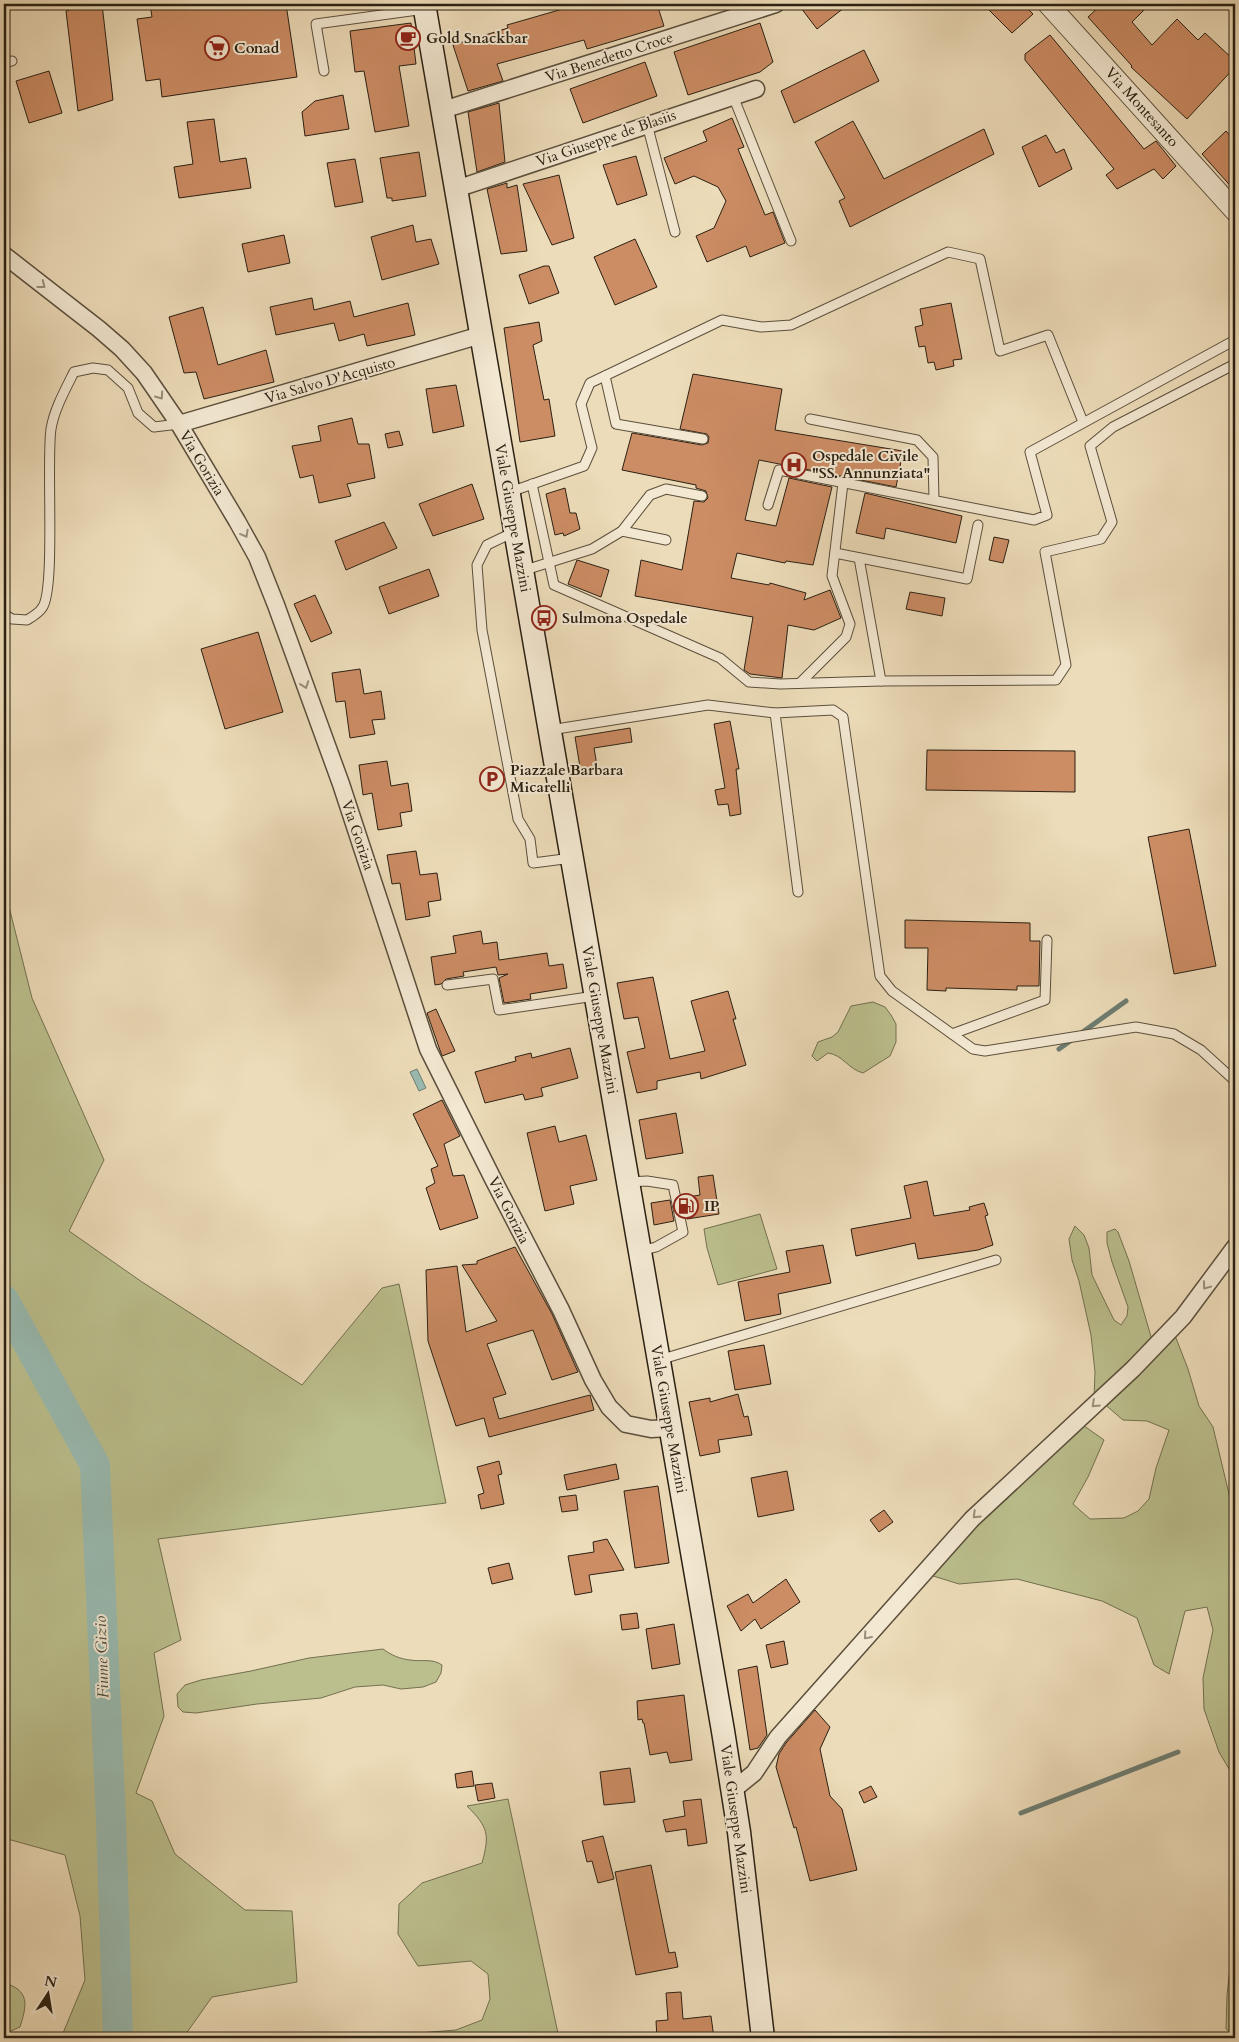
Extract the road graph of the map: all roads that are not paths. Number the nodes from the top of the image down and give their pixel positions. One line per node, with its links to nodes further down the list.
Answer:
1 (776, 4): 7 (street, Via Benedetto Croce)
2 (1048, 4): 10 (street, Via Montesanto)
3 (425, 6): 4 (lane); 7 (main road, Viale Giuseppe Mazzini)
4 (324, 71)
5 (756, 89): 6 (street, Via Giuseppe de Blasiis)
6 (733, 96): 8 (street, Via Giuseppe de Blasiis); 12 (lane)
7 (443, 110): 9 (main road, Viale Giuseppe Mazzini)
8 (647, 124): 9 (street, Via Giuseppe de Blasiis); 11 (lane)
9 (456, 189): 14 (main road, Viale Giuseppe Mazzini)
10 (1235, 211)
11 (675, 232)
12 (791, 241)
13 (4, 255): 20 (street, Via Gorizia, one-way to 20)
14 (481, 335): 20 (street, Via Salvo D'Acquisto); 24 (main road, Viale Giuseppe Mazzini)
15 (1235, 340): 19 (lane)
16 (1235, 364): 37 (lane)
17 (605, 376): 19 (lane); 21 (lane); 23 (lane)
18 (810, 419): 26 (lane)
19 (1083, 422): 26 (lane)
20 (179, 424): 36 (lane); 53 (street, Via Gorizia, one-way to 53)
21 (703, 439)
22 (843, 483): 26 (lane); 27 (lane); 32 (lane)
23 (532, 484): 24 (lane); 34 (lane)
24 (509, 493): 29 (main road, Viale Giuseppe Mazzini)
25 (702, 496): 30 (lane)
26 (934, 500)
27 (768, 505)
28 (978, 525): 33 (lane)
29 (515, 531): 35 (main road, Viale Giuseppe Mazzini); 41 (lane)
30 (622, 531): 31 (lane); 34 (lane)
31 (666, 540)
32 (835, 553): 33 (lane); 38 (lane)
33 (859, 558): 37 (lane)
34 (549, 562): 35 (lane); 38 (lane)
35 (522, 571): 40 (main road, Viale Giuseppe Mazzini)
36 (4, 614)
37 (881, 681): 38 (lane)
38 (800, 683)
39 (775, 713): 40 (lane); 42 (lane); 46 (lane)
40 (550, 730): 41 (main road, Viale Giuseppe Mazzini)
41 (572, 858): 45 (main road, Viale Giuseppe Mazzini)
42 (798, 892)
43 (1047, 940): 46 (lane)
44 (447, 985): 45 (lane)
45 (596, 996): 48 (main road, Viale Giuseppe Mazzini)
46 (952, 1034): 47 (lane)
47 (1235, 1081)
48 (628, 1182): 50 (main road, Viale Giuseppe Mazzini); 50 (lane)
49 (1235, 1247): 54 (street, one-way to 54)
50 (640, 1252): 52 (main road, Viale Giuseppe Mazzini)
51 (996, 1260): 52 (lane)
52 (659, 1360): 53 (main road, Viale Giuseppe Mazzini)
53 (670, 1428): 54 (main road, Viale Giuseppe Mazzini)
54 (733, 1790): 55 (main road, Viale Giuseppe Mazzini)
55 (763, 2038)

